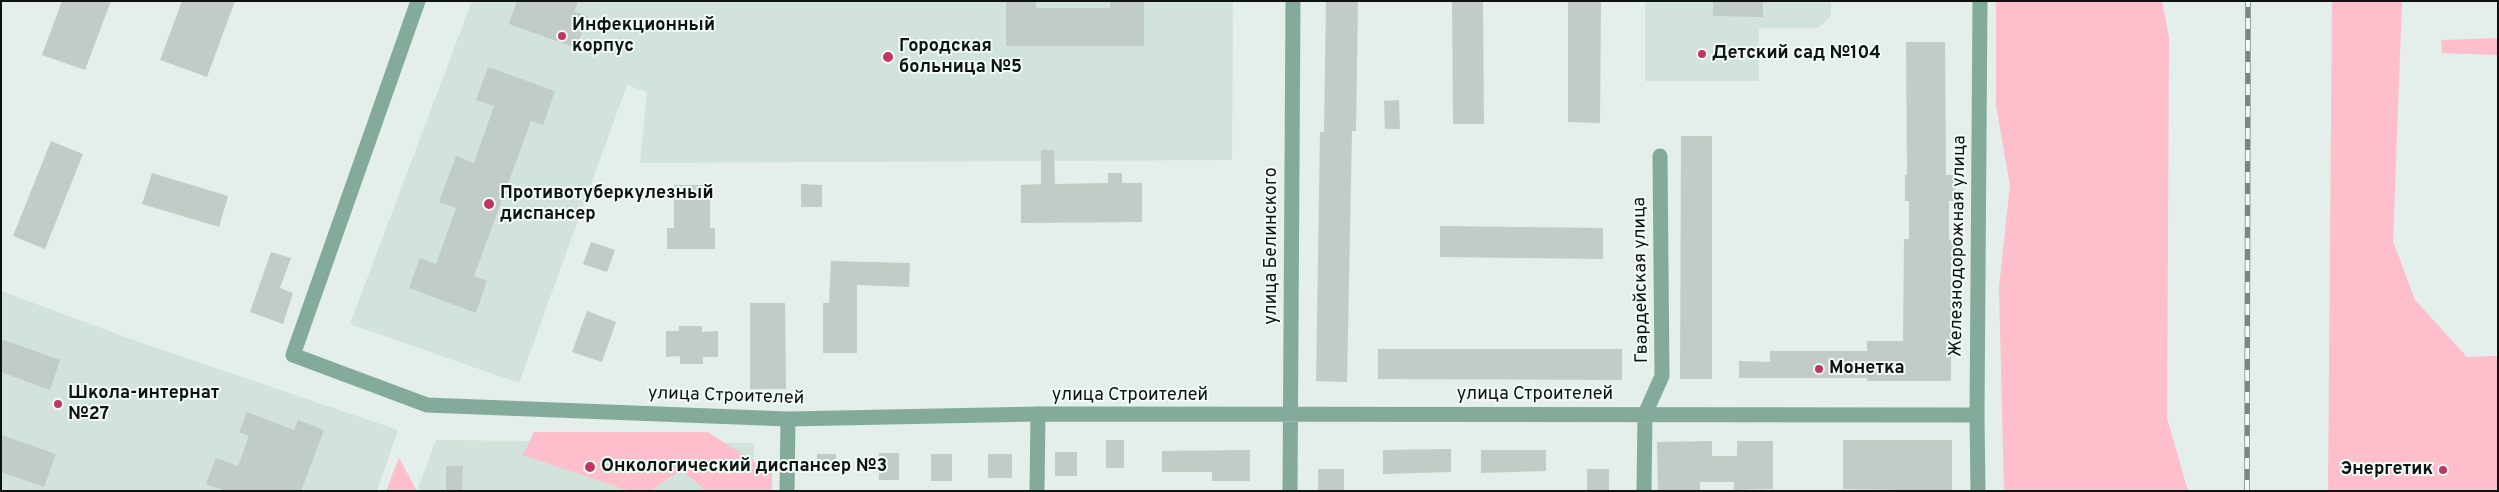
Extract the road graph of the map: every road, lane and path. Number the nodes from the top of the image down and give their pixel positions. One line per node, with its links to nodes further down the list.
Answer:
1 (418, 1): 9 (street, улица Строителей)
2 (1293, 1): 8 (street, улица Белинского)
3 (1980, 1): 7 (street, Железнодорожная улица)
4 (1660, 156): 6 (street, Гвардейская улица)
5 (1038, 414): 8 (street, улица Строителей); 9 (street, улица Строителей); 11 (street)
6 (1645, 414): 7 (street, улица Строителей); 8 (street, улица Строителей); 13 (street, Гвардейская улица)
7 (1977, 414): 14 (street, Железнодорожная улица)
8 (1290, 415): 12 (street, улица Белинского)
9 (788, 419): 10 (street)
10 (787, 491)
11 (1037, 491)
12 (1290, 491)
13 (1644, 491)
14 (1978, 491)

